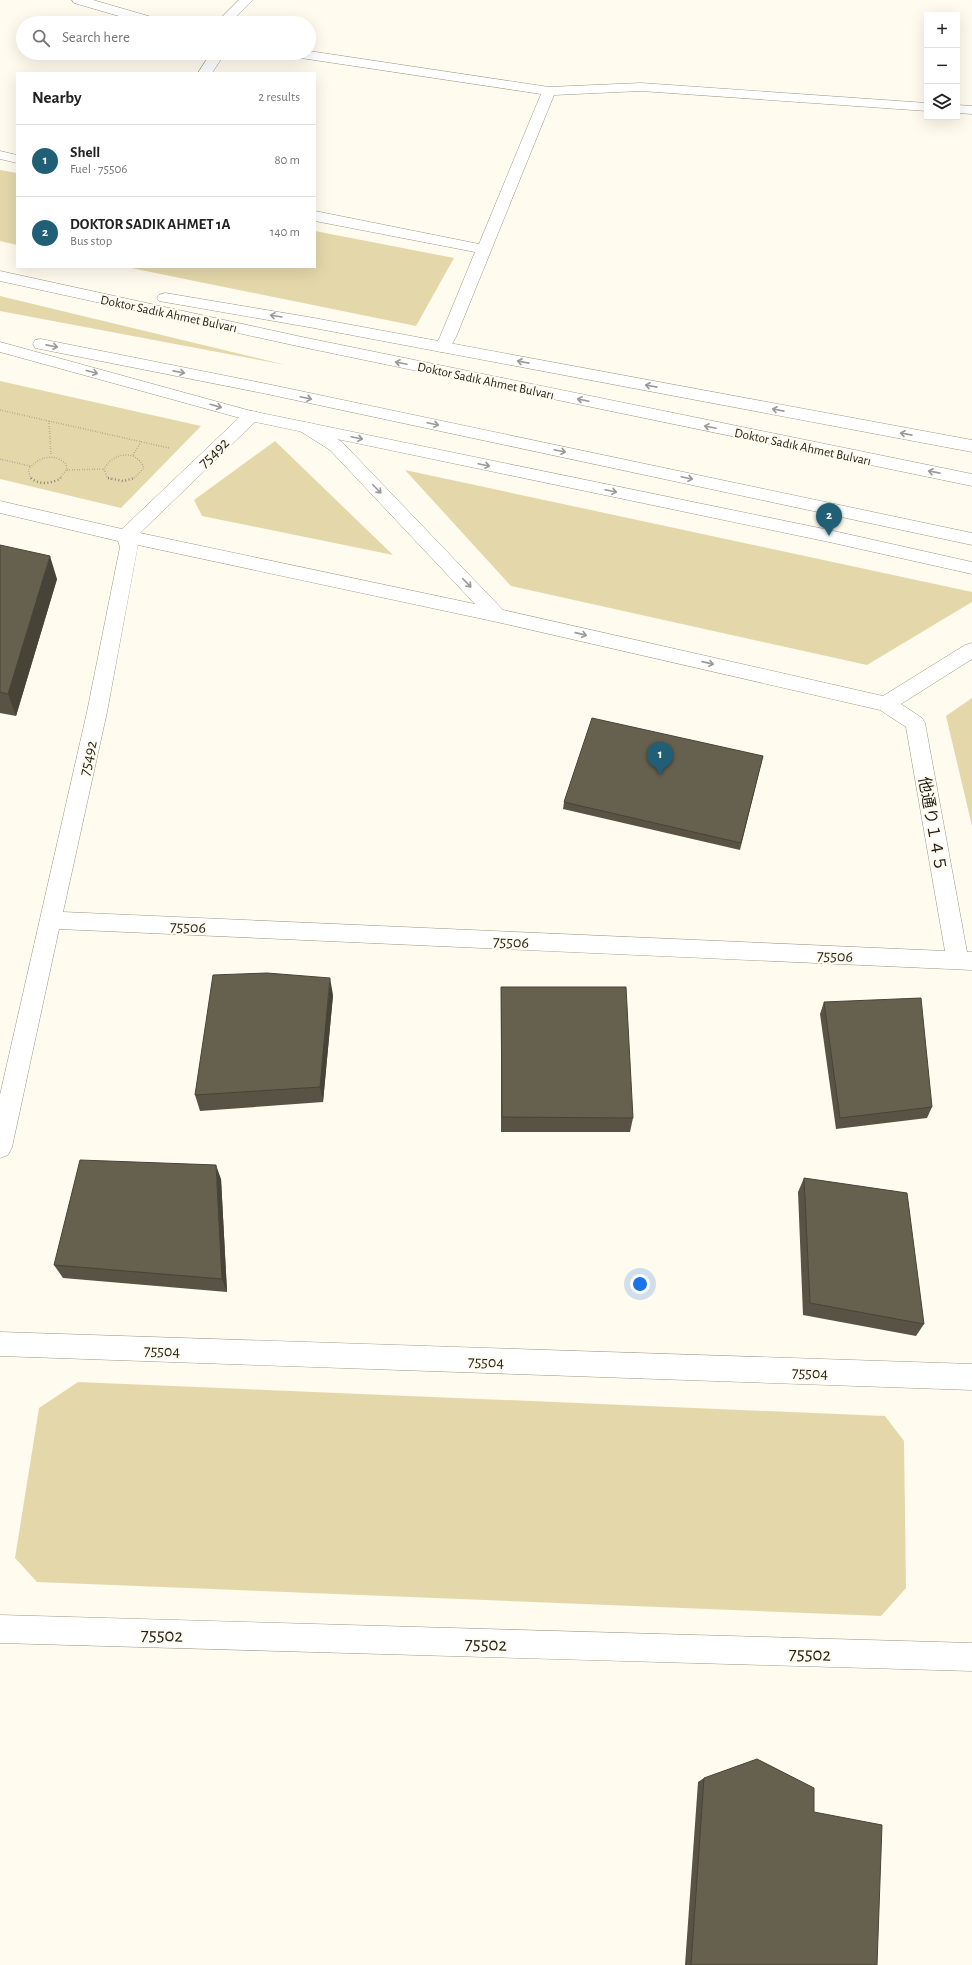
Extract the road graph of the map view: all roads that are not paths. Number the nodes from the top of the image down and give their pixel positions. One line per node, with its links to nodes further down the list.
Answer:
1 (79, 0): 3 (street)
2 (246, 0): 4 (street)
3 (133, 16)
4 (230, 16)
5 (316, 56): 8 (street)
6 (213, 60): 7 (street)
7 (206, 72)
8 (549, 91): 9 (street); 15 (street)
9 (924, 107)
10 (960, 109): 11 (street)
11 (972, 110)
12 (0, 155): 13 (street)
13 (16, 159)
14 (316, 216): 15 (street)
15 (483, 249): 20 (street)
16 (0, 271): 20 (street, one-way to 16)
17 (0, 276): 24 (street, Doktor Sadık Ahmet Bulvarı, one-way to 17)
18 (0, 336): 27 (street, one-way to 27)
19 (0, 347): 21 (street, one-way to 21)
20 (442, 347): 23 (street, one-way to 20)
21 (251, 416): 22 (street); 26 (street, 75492)
22 (306, 427): 28 (street, one-way to 28); 29 (street, one-way to 29)
23 (972, 446)
24 (972, 480)
25 (0, 507): 26 (street)
26 (126, 536): 29 (street); 32 (street, 75492)
27 (972, 539)
28 (972, 568)
29 (497, 615): 31 (street, one-way to 31)
30 (972, 650): 31 (street)
31 (886, 704): 33 (street, 他通り１４５)
32 (51, 920): 33 (street, 75506); 34 (street, 75492)
33 (965, 960)
34 (0, 1147)
35 (0, 1344): 36 (street, 75504)
36 (972, 1377)
37 (0, 1629): 38 (street, 75502)
38 (972, 1658)

